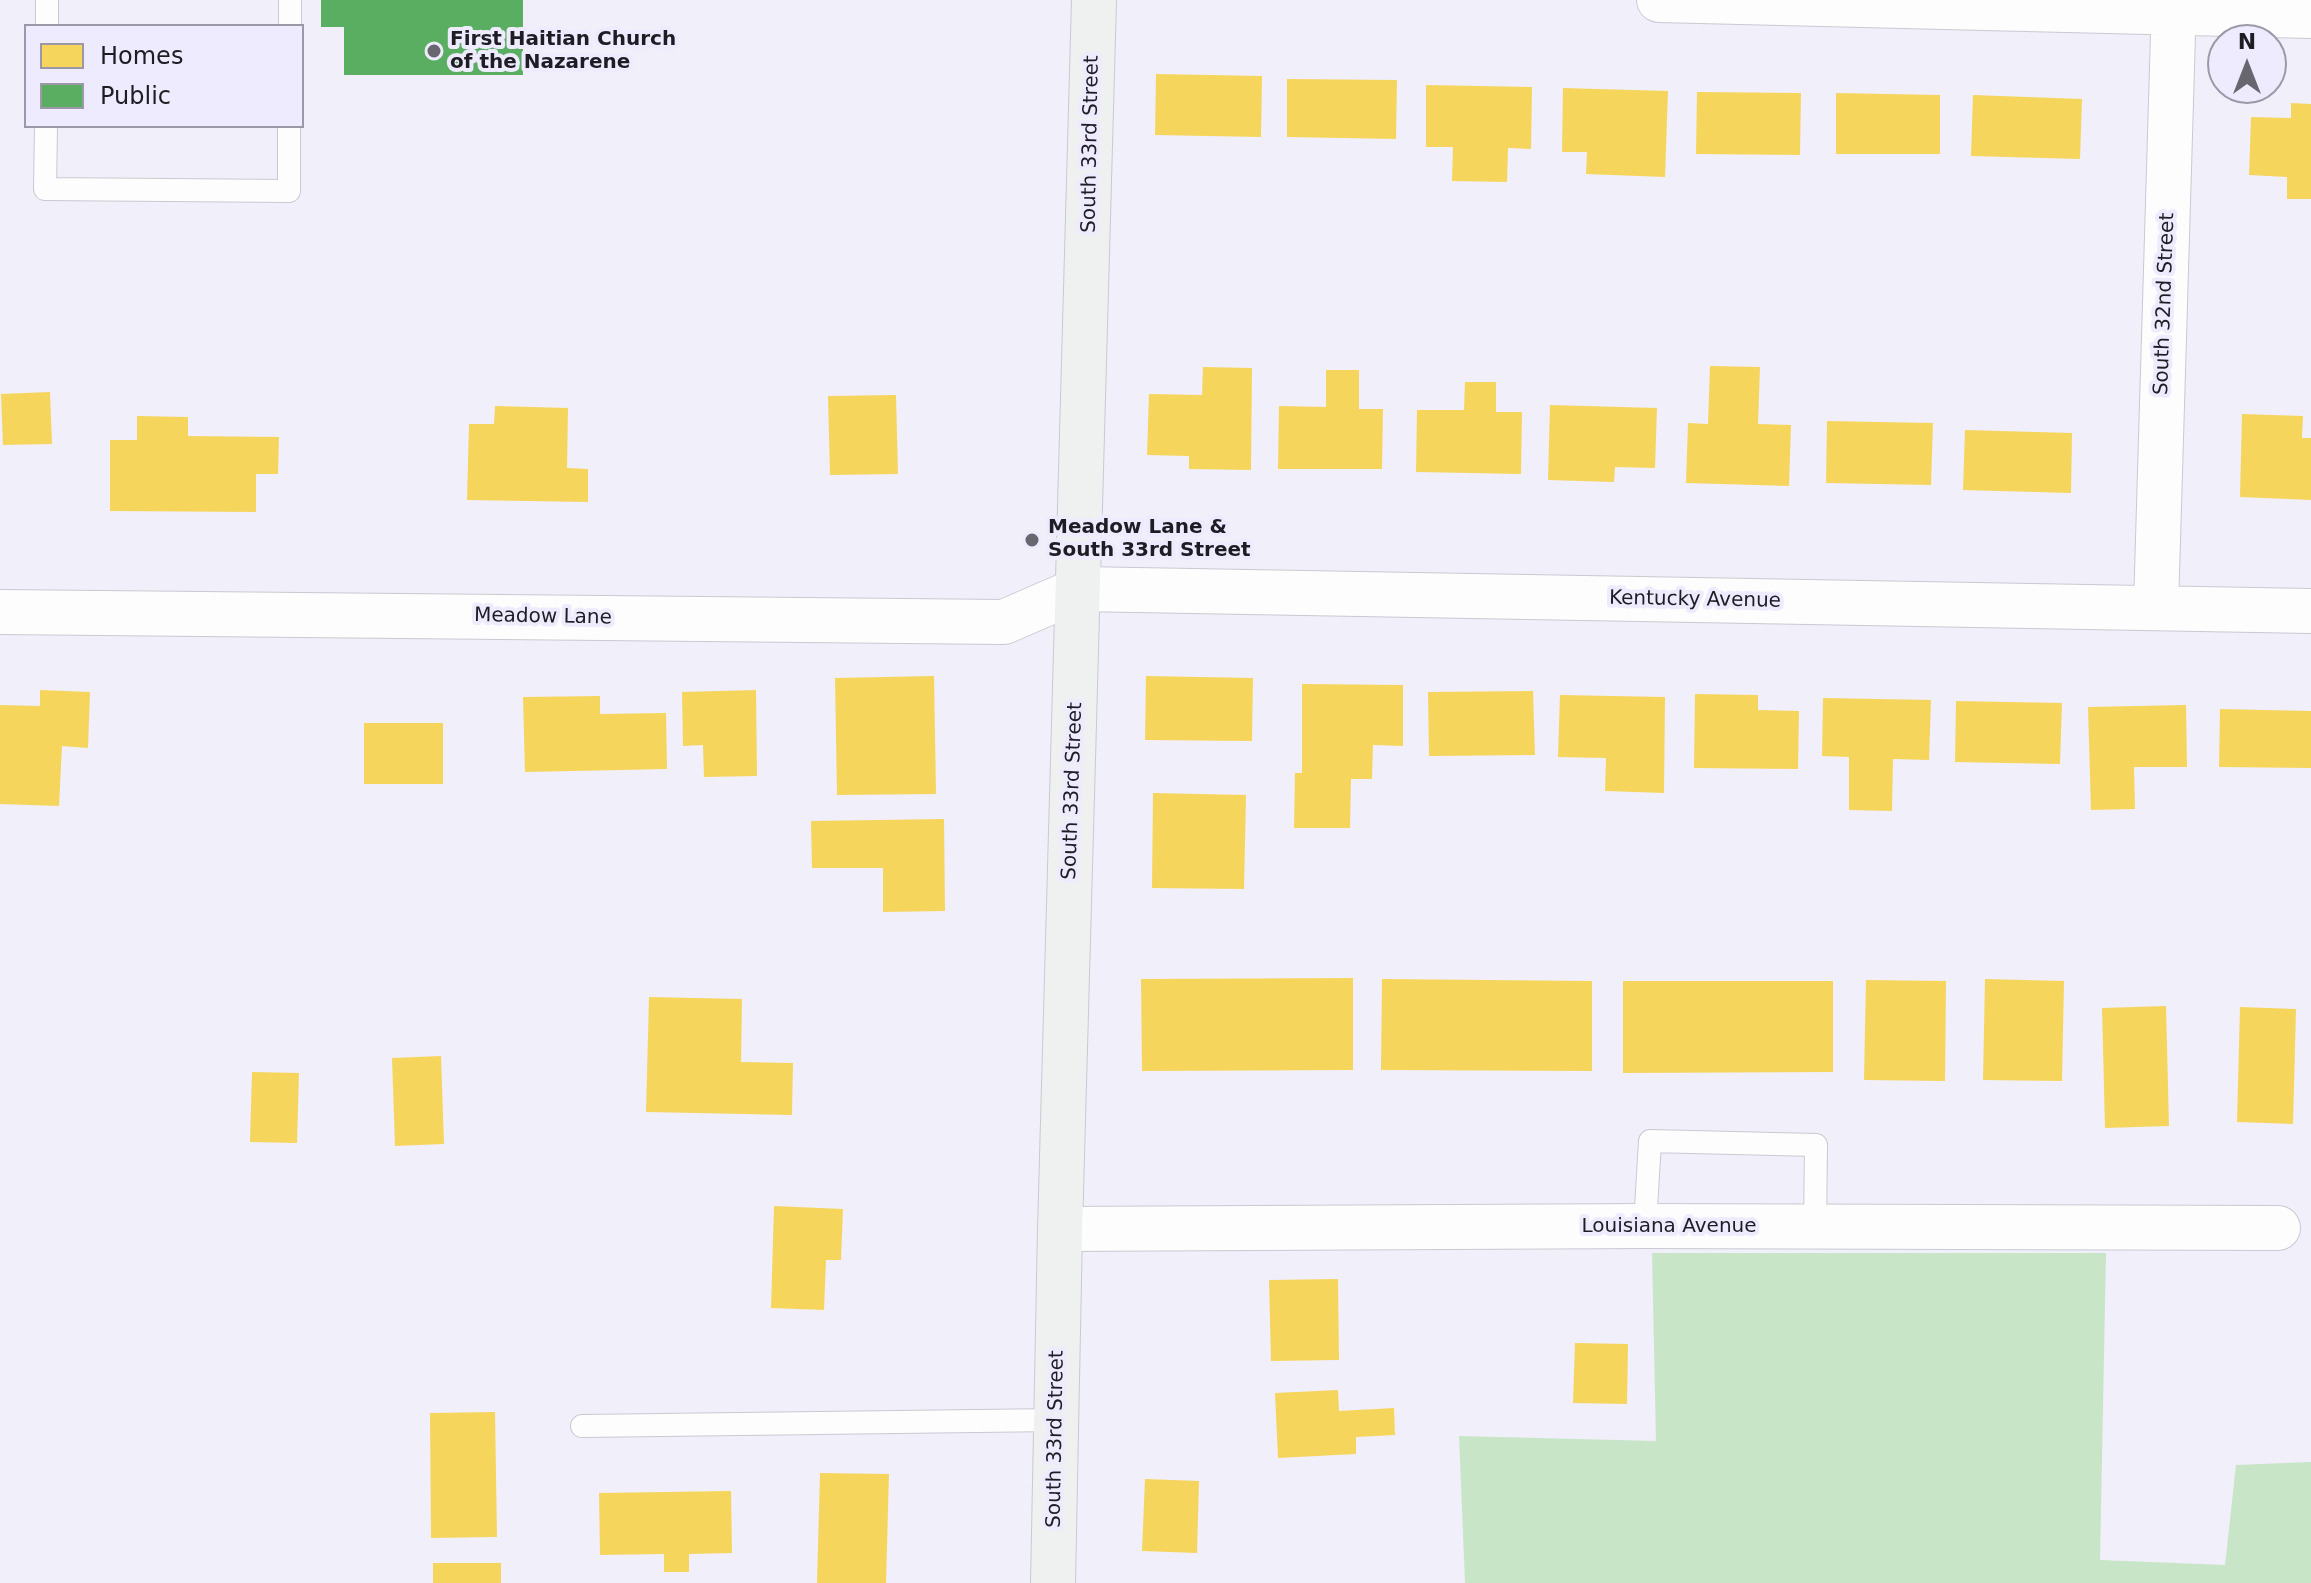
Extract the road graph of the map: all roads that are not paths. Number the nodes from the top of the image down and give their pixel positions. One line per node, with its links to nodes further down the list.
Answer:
1 (47, 0): 7 (lane)
2 (290, 0): 8 (lane)
3 (1094, 0): 11 (street, South 33rd Street)
4 (1659, 0): 5 (street)
5 (2174, 6): 6 (street); 12 (street, South 32nd Street)
6 (2311, 16)
7 (47, 24)
8 (290, 24)
9 (46, 128): 10 (lane)
10 (289, 128)
11 (1080, 589): 12 (street, Kentucky Avenue); 14 (street, Meadow Lane); 18 (street, South 33rd Street)
12 (2156, 607): 13 (street, Kentucky Avenue)
13 (2311, 611)
14 (0, 612)
15 (1645, 1226): 16 (street, Louisiana Avenue); 16 (lane); 18 (street, Louisiana Avenue)
16 (1815, 1228): 17 (street, Louisiana Avenue)
17 (2278, 1228)
18 (1060, 1229): 19 (street, South 33rd Street)
19 (1056, 1420): 20 (lane); 21 (street, South 33rd Street)
20 (582, 1426)
21 (1053, 1583)

